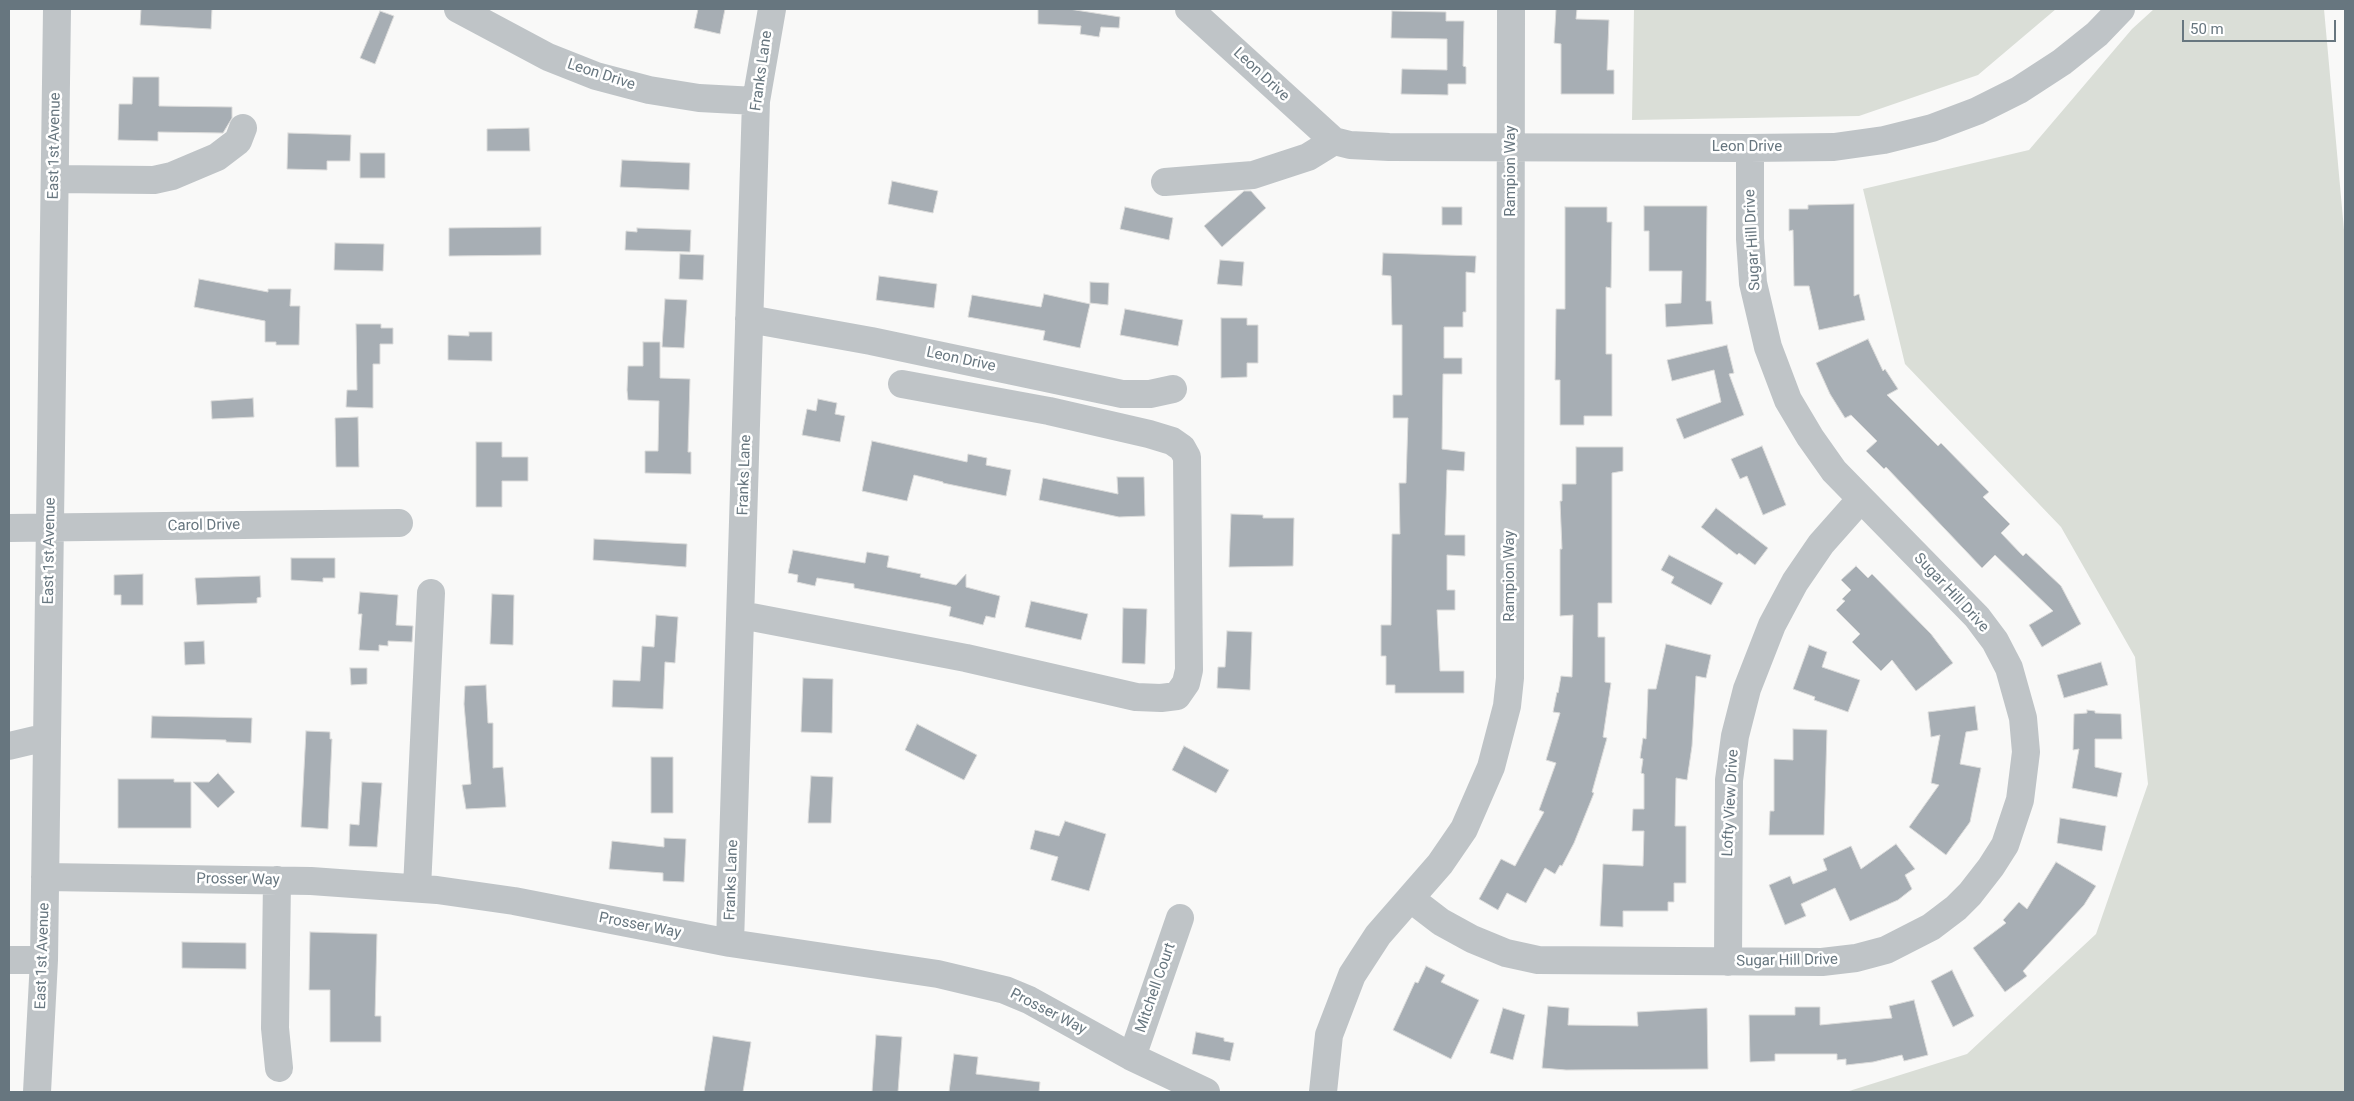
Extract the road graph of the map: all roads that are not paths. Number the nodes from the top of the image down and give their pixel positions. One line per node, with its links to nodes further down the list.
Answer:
1 (57, 9): 12 (street, East 1st Avenue)
2 (458, 9): 7 (street, Leon Drive)
3 (772, 9): 7 (street, Franks Lane)
4 (1189, 9): 9 (street, Leon Drive)
5 (1511, 9): 10 (street, Rampion Way)
6 (2121, 9): 11 (street, Leon Drive)
7 (756, 101): 14 (street, Franks Lane)
8 (243, 128): 12 (street)
9 (1334, 141): 10 (street, Leon Drive); 13 (street)
10 (1512, 147): 11 (street, Leon Drive); 28 (street, Rampion Way)
11 (1750, 148): 17 (street, Sugar Hill Drive)
12 (55, 179): 20 (street, East 1st Avenue)
13 (1165, 182)
14 (750, 319): 16 (street, Leon Drive); 22 (street, Franks Lane)
15 (902, 384): 22 (street)
16 (1173, 389)
17 (1860, 500): 33 (street, Lofty View Drive); 33 (street, Sugar Hill Drive)
18 (400, 523): 20 (street, Carol Drive)
19 (9, 528): 20 (street, Carol Drive)
20 (50, 528): 23 (street, East 1st Avenue)
21 (430, 593): 27 (street)
22 (741, 615): 30 (street, Franks Lane)
23 (48, 737): 24 (street); 25 (street, East 1st Avenue)
24 (9, 746)
25 (45, 877): 26 (street, Prosser Way); 32 (street, East 1st Avenue)
26 (277, 880): 27 (street, Prosser Way); 35 (street)
27 (417, 888): 30 (street, Prosser Way)
28 (1411, 899): 33 (street, Sugar Hill Drive); 38 (street, Rampion Way)
29 (1180, 918): 34 (street, Mitchell Court)
30 (730, 943): 34 (street, Prosser Way)
31 (9, 960): 32 (street)
32 (44, 960): 36 (street, East 1st Avenue)
33 (1728, 962)
34 (1132, 1057): 37 (street, Prosser Way)
35 (279, 1068)
36 (37, 1092)
37 (1206, 1092)
38 (1323, 1092)

